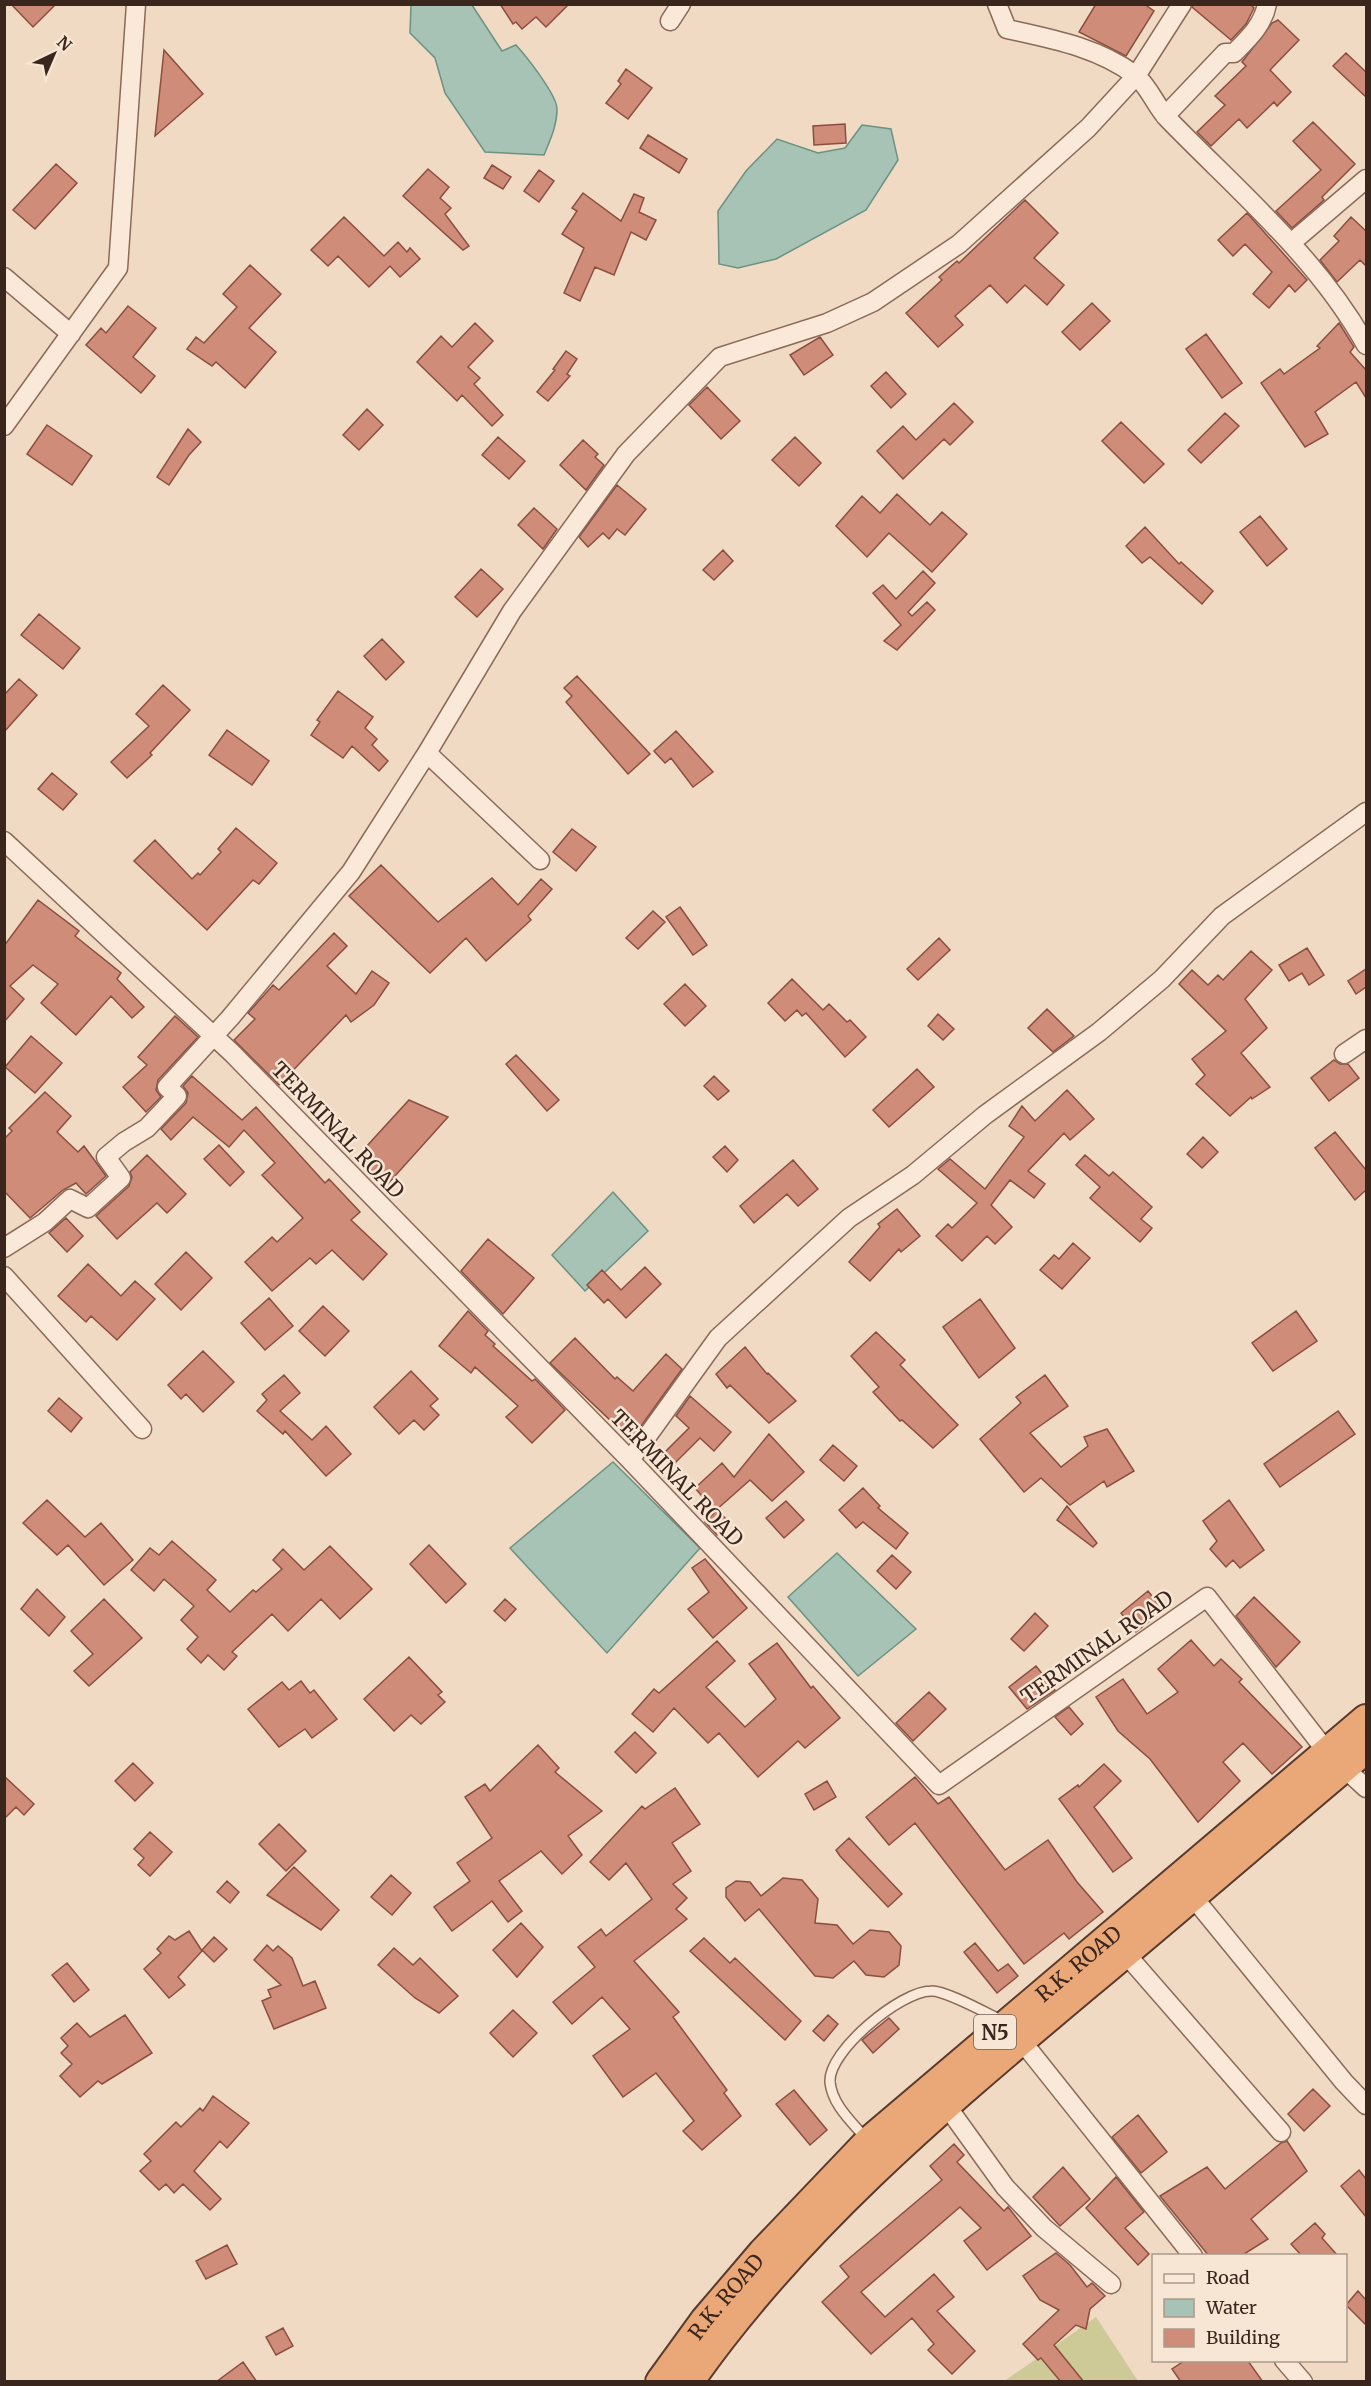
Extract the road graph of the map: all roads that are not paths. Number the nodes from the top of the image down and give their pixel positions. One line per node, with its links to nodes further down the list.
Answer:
1 (136, 4): 12 (street)
2 (681, 4): 6 (street)
3 (997, 4): 7 (street)
4 (1182, 4): 7 (street)
5 (1267, 4): 8 (street)
6 (670, 21)
7 (1136, 76): 8 (street); 15 (street)
8 (1165, 116): 10 (street)
9 (1366, 179): 10 (street)
10 (1291, 243): 13 (street)
11 (4, 277): 12 (street)
12 (71, 334): 14 (street)
13 (1366, 345)
14 (4, 426)
15 (427, 753): 18 (street); 19 (street)
16 (1366, 812): 25 (street)
17 (4, 841): 19 (street, TERMINAL ROAD)
18 (540, 860)
19 (214, 1036): 22 (street); 25 (street, TERMINAL ROAD)
20 (1366, 1039): 21 (street)
21 (1344, 1054)
22 (4, 1248)
23 (4, 1276): 24 (street)
24 (142, 1429)
25 (630, 1460): 28 (street, TERMINAL ROAD)
26 (1366, 1719): 28 (highway, R.K. ROAD / N5)
27 (1366, 1749): 28 (highway, R.K. ROAD / N5)
28 (1336, 1760): 29 (street); 30 (highway, R.K. ROAD / N5); 32 (highway, R.K. ROAD / N5)
29 (1366, 1788)
30 (1193, 1897): 31 (highway, R.K. ROAD / N5); 34 (street)
31 (1125, 1953): 32 (highway, R.K. ROAD / N5); 35 (street)
32 (1014, 2031): 33 (highway, R.K. ROAD / N5); 36 (highway, R.K. ROAD / N5); 36 (lane); 37 (street)
33 (946, 2105): 38 (street); 41 (highway, R.K. ROAD / N5)
34 (1366, 2105)
35 (1281, 2132)
36 (869, 2141): 40 (highway, R.K. ROAD / N5)
37 (1191, 2254)
38 (1111, 2284)
39 (1285, 2362): 42 (street)
40 (660, 2382)
41 (689, 2382)
42 (1302, 2382)

